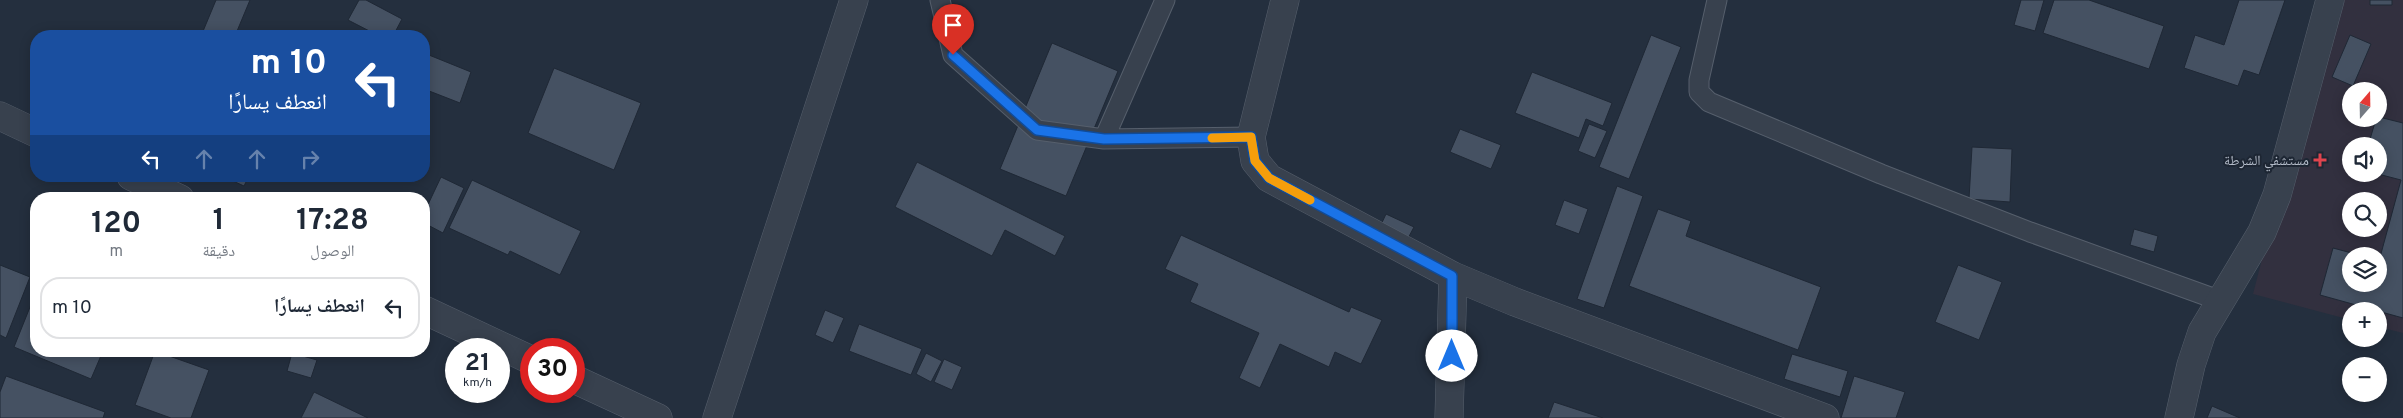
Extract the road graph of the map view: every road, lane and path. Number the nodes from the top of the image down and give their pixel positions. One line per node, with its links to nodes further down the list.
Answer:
1 (854, 0): 19 (street)
2 (940, 0): 10 (lane)
3 (1165, 0): 10 (lane)
4 (1285, 0): 9 (street)
5 (1717, 0): 14 (lane)
6 (2330, 0): 14 (street)
7 (0, 116): 8 (street)
8 (30, 130)
9 (1251, 137): 10 (lane); 13 (street)
10 (1104, 139)
11 (144, 182): 12 (street)
12 (165, 192)
13 (1452, 276): 20 (street); 21 (street)
14 (2221, 300): 22 (street)
15 (430, 313): 16 (street)
16 (520, 355)
17 (585, 384): 18 (street)
18 (658, 418)
19 (717, 418)
20 (1449, 418)
21 (1825, 418)
22 (2179, 418)

